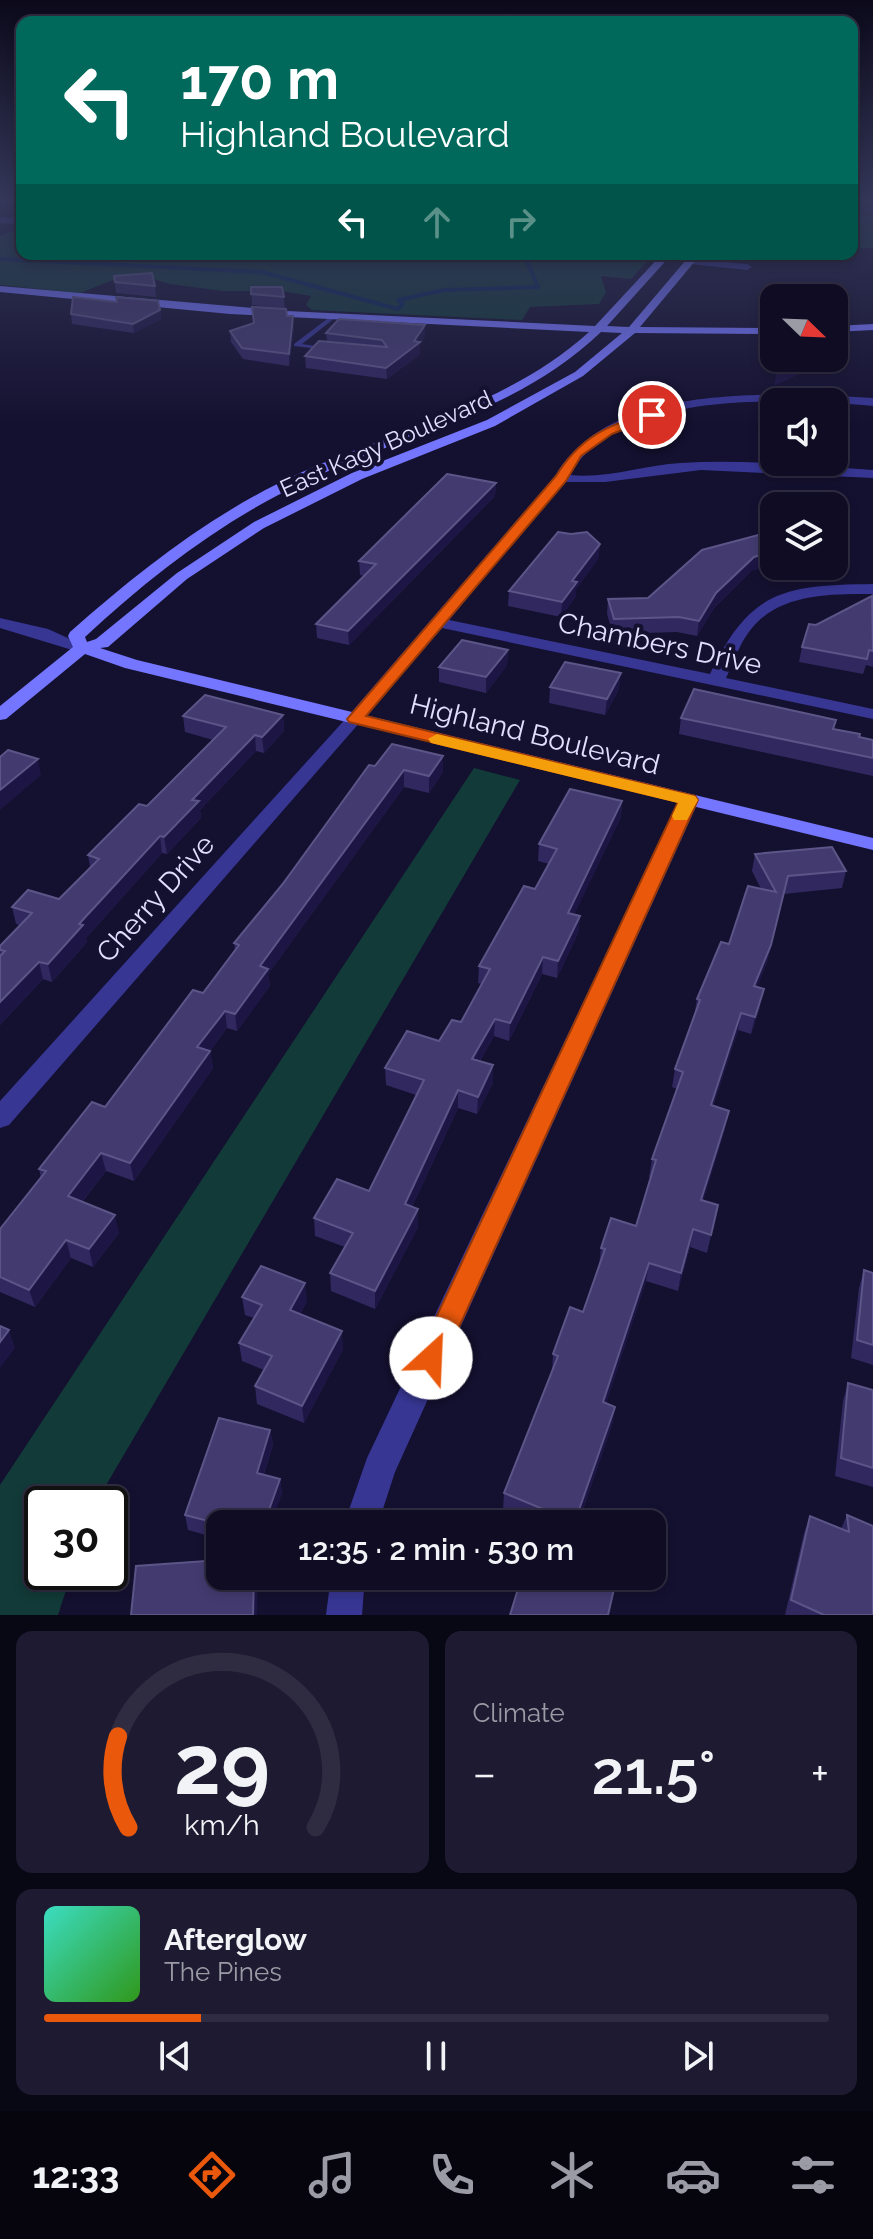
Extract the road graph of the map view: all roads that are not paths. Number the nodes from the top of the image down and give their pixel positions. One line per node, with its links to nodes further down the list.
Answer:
1 (649, 274): 7 (main road, East Kagy Boulevard)
2 (677, 274): 8 (main road, East Kagy Boulevard)
3 (0, 289): 4 (main road)
4 (333, 317): 7 (main road); 10 (lane)
5 (873, 327): 6 (main road)
6 (848, 328)
7 (601, 330): 8 (main road); 17 (main road, East Kagy Boulevard)
8 (631, 331): 9 (main road); 17 (main road, East Kagy Boulevard)
9 (760, 331)
10 (339, 351)
11 (873, 402): 13 (street, Cherry Drive)
12 (873, 474): 13 (street)
13 (561, 478): 15 (street, Cherry Drive)
14 (873, 589): 18 (street)
15 (437, 622): 18 (street, Chambers Drive); 21 (street, Cherry Drive)
16 (0, 623): 17 (street, Highland Boulevard)
17 (82, 648): 20 (main road); 21 (main road, Highland Boulevard)
18 (715, 682): 19 (street, Chambers Drive)
19 (873, 714)
20 (0, 715)
21 (355, 719): 22 (main road, Highland Boulevard); 24 (street, Cherry Drive)
22 (689, 800): 23 (main road, Highland Boulevard); 25 (street)
23 (873, 844)
24 (0, 1118)
25 (366, 1510)
26 (347, 1590): 27 (street)
27 (344, 1615)

